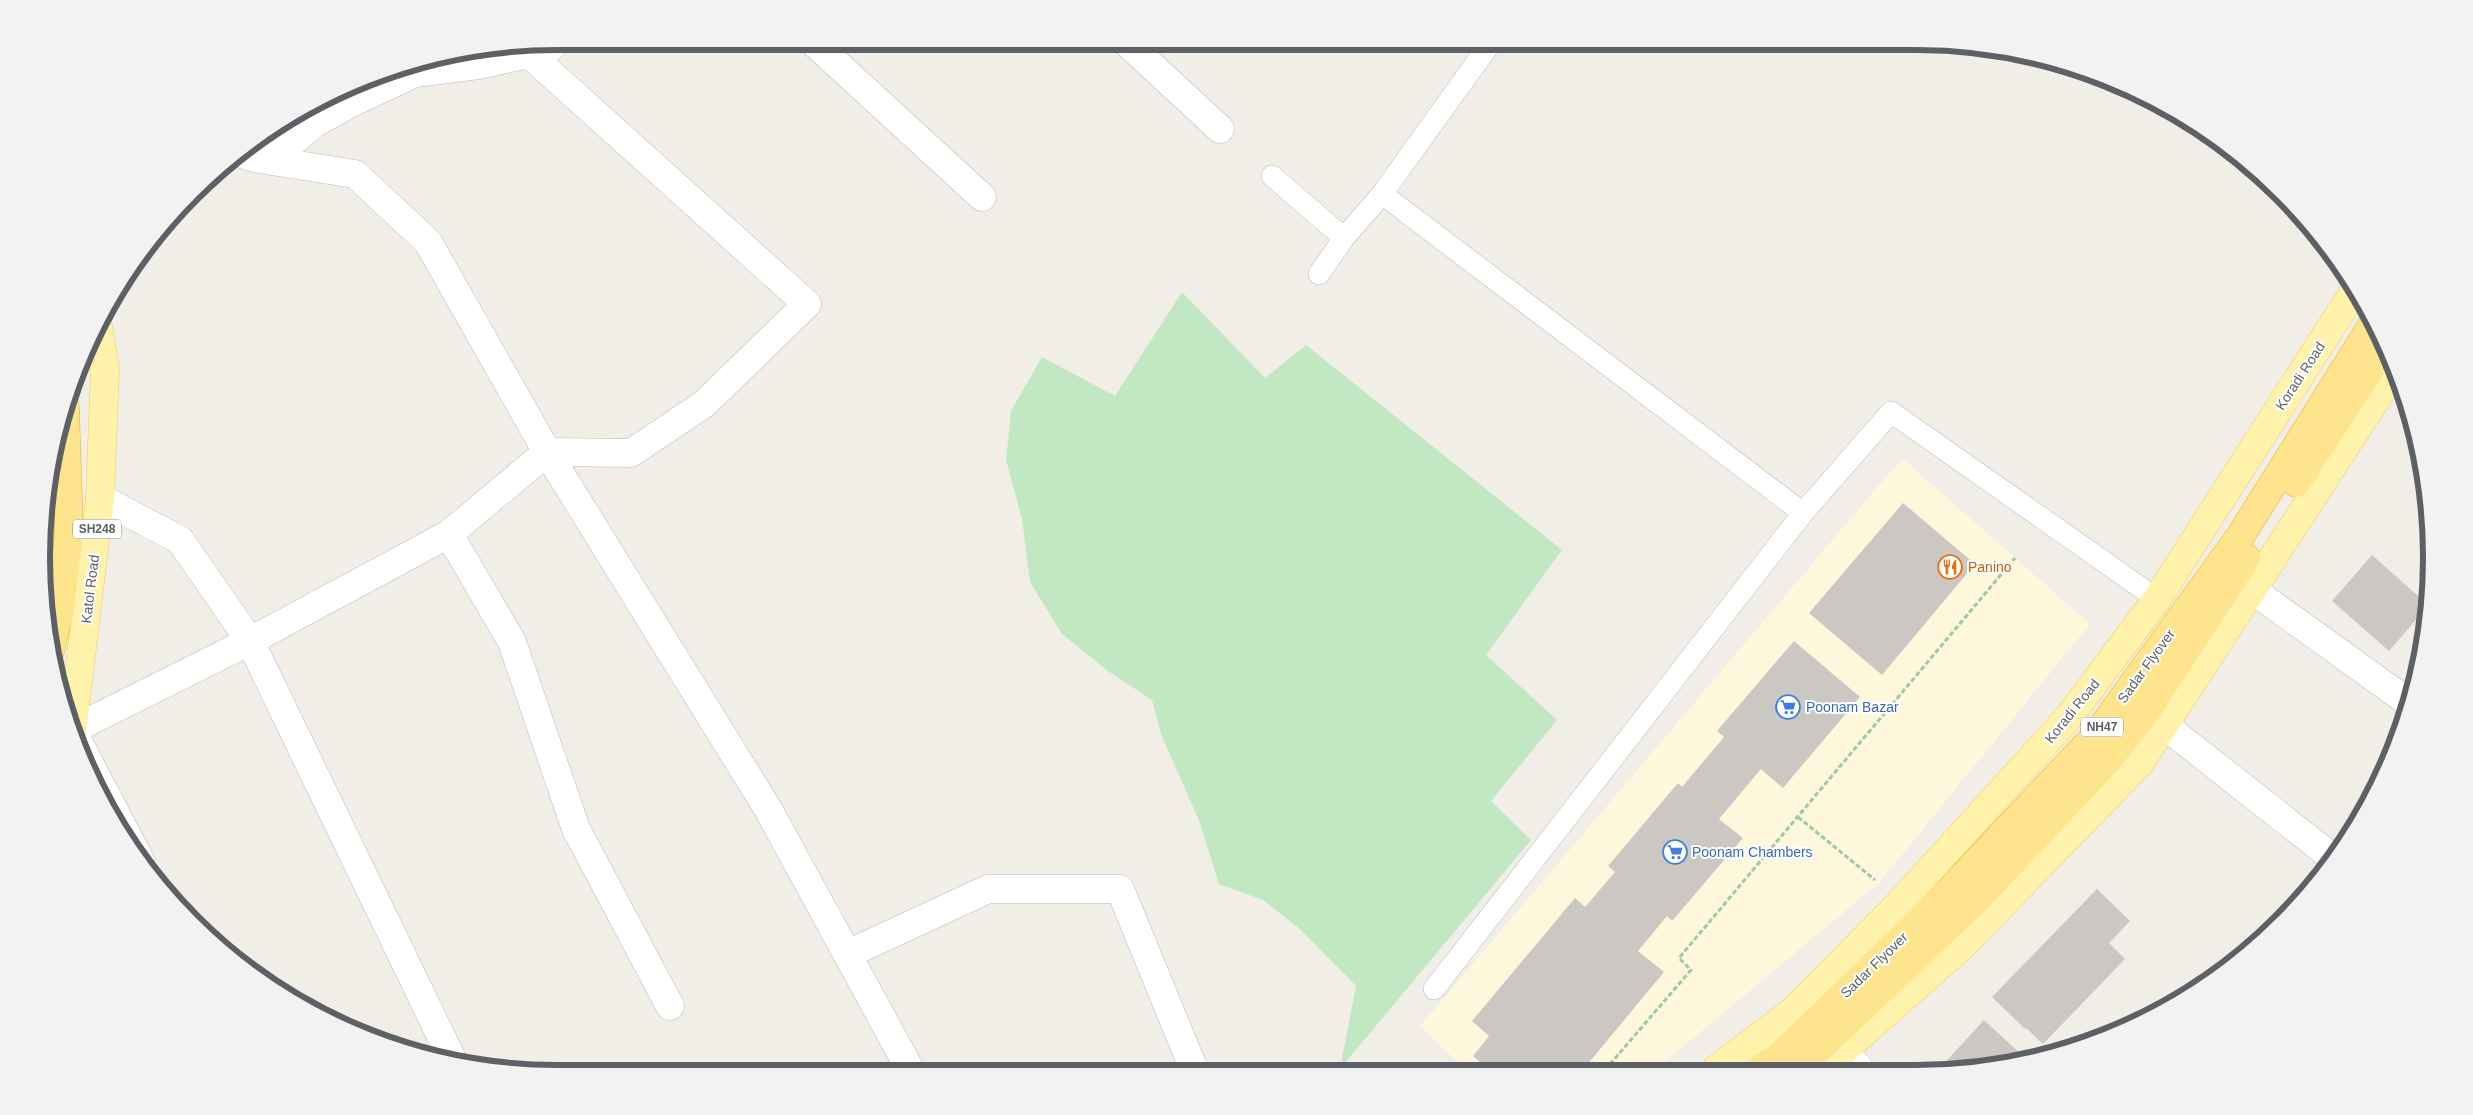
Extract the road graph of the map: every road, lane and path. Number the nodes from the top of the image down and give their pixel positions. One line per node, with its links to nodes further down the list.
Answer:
1 (543, 50): 5 (street)
2 (822, 50): 11 (street)
3 (1136, 50): 6 (street)
4 (1486, 50): 10 (lane)
5 (529, 54): 8 (street); 20 (street)
6 (1220, 129)
7 (247, 156): 20 (street)
8 (248, 156)
9 (1272, 176): 12 (lane)
10 (1382, 194): 12 (lane); 22 (lane)
11 (982, 197)
12 (1344, 238): 13 (lane)
13 (1319, 274)
14 (2351, 297): 26 (main road, Koradi Road)
15 (2369, 330): 45 (highway, Sadar Flyover / NH47)
16 (100, 338): 21 (main road, Katol Road / SH248)
17 (2380, 354): 46 (highway, Sadar Flyover / NH47)
18 (2390, 379): 25 (main road)
19 (66, 432): 27 (highway)
20 (548, 452): 23 (street); 36 (street)
21 (100, 498): 28 (street); 30 (main road, Katol Road / SH248)
22 (1803, 513): 26 (lane); 37 (lane)
23 (449, 534): 28 (street); 38 (street)
24 (2015, 558): 33 (path)
25 (2251, 589): 29 (street); 31 (main road)
26 (2157, 599): 35 (main road, Koradi Road)
27 (55, 630)
28 (250, 641): 32 (street); 39 (street)
29 (2403, 698)
30 (74, 712)
31 (2164, 725): 34 (street); 40 (main road)
32 (79, 727)
33 (1798, 817): 35 (path); 43 (path)
34 (2327, 853)
35 (1898, 905): 44 (main road, Koradi Road)
36 (848, 954): 41 (street); 42 (street)
37 (1434, 989)
38 (670, 1006)
39 (449, 1053)
40 (1852, 1060): 47 (main road)
41 (908, 1065)
42 (1191, 1065)
43 (1609, 1065)
44 (1722, 1065)
45 (1766, 1065)
46 (1796, 1065)
47 (1834, 1065)

